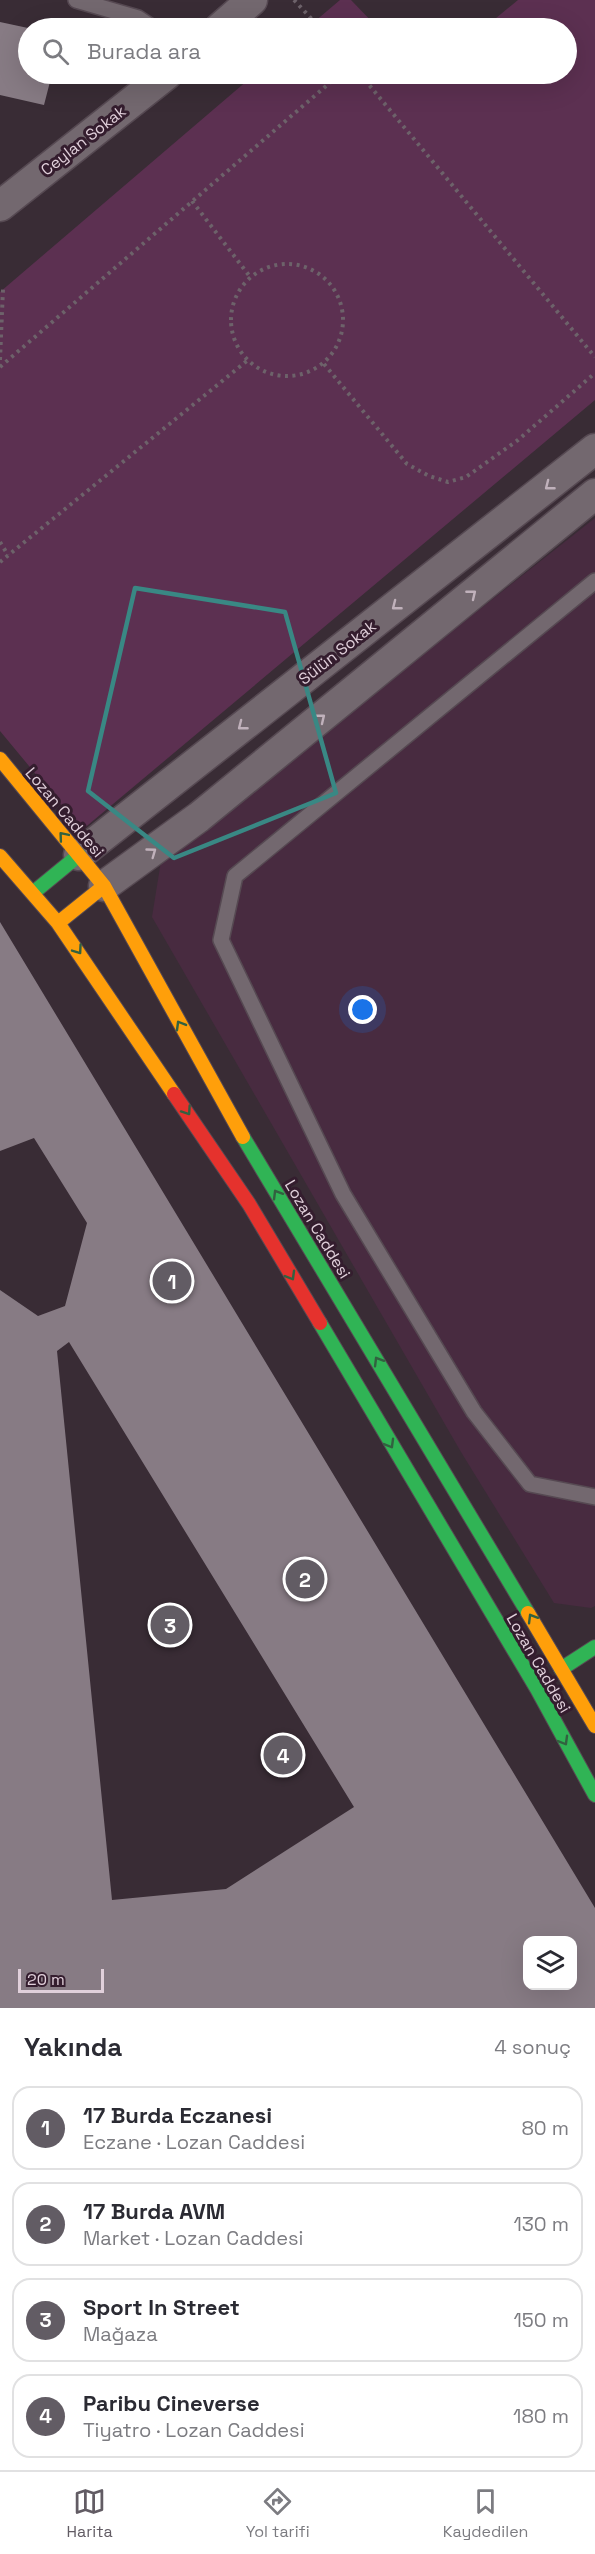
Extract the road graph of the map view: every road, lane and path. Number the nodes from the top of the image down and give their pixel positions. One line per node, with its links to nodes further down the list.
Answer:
1 (76, 0): 4 (lane)
2 (252, 0): 5 (street)
3 (294, 0): 6 (path)
4 (138, 18)
5 (231, 18)
6 (311, 18)
7 (154, 84): 11 (street, Ceylan Sokak)
8 (328, 84): 10 (path)
9 (368, 84): 14 (path)
10 (192, 201): 12 (path); 18 (path)
11 (0, 206)
12 (251, 278): 16 (path); 17 (path)
13 (3, 290): 15 (path)
14 (595, 357)
15 (0, 360)
16 (248, 360): 17 (path); 23 (path)
17 (324, 363): 19 (path)
18 (0, 367)
19 (595, 373)
20 (595, 449): 27 (street, Sülün Sokak, one-way to 27)
21 (595, 494): 29 (street, one-way to 21)
22 (0, 542): 23 (path)
23 (8, 555): 24 (path)
24 (0, 562)
25 (595, 581): 32 (lane)
26 (0, 759): 27 (street, Lozan Caddesi, one-way to 26)
27 (80, 855): 29 (street, Lozan Caddesi); 30 (street)
28 (0, 856): 30 (street, Lozan Caddesi)
29 (104, 886): 31 (street); 34 (street, Lozan Caddesi, one-way to 29)
30 (34, 892): 31 (street, Lozan Caddesi)
31 (58, 922): 36 (street, Lozan Caddesi, one-way to 36)
32 (595, 1497)
33 (595, 1647): 34 (street)
34 (561, 1669): 35 (street, Lozan Caddesi)
35 (595, 1726)
36 (595, 1795)

